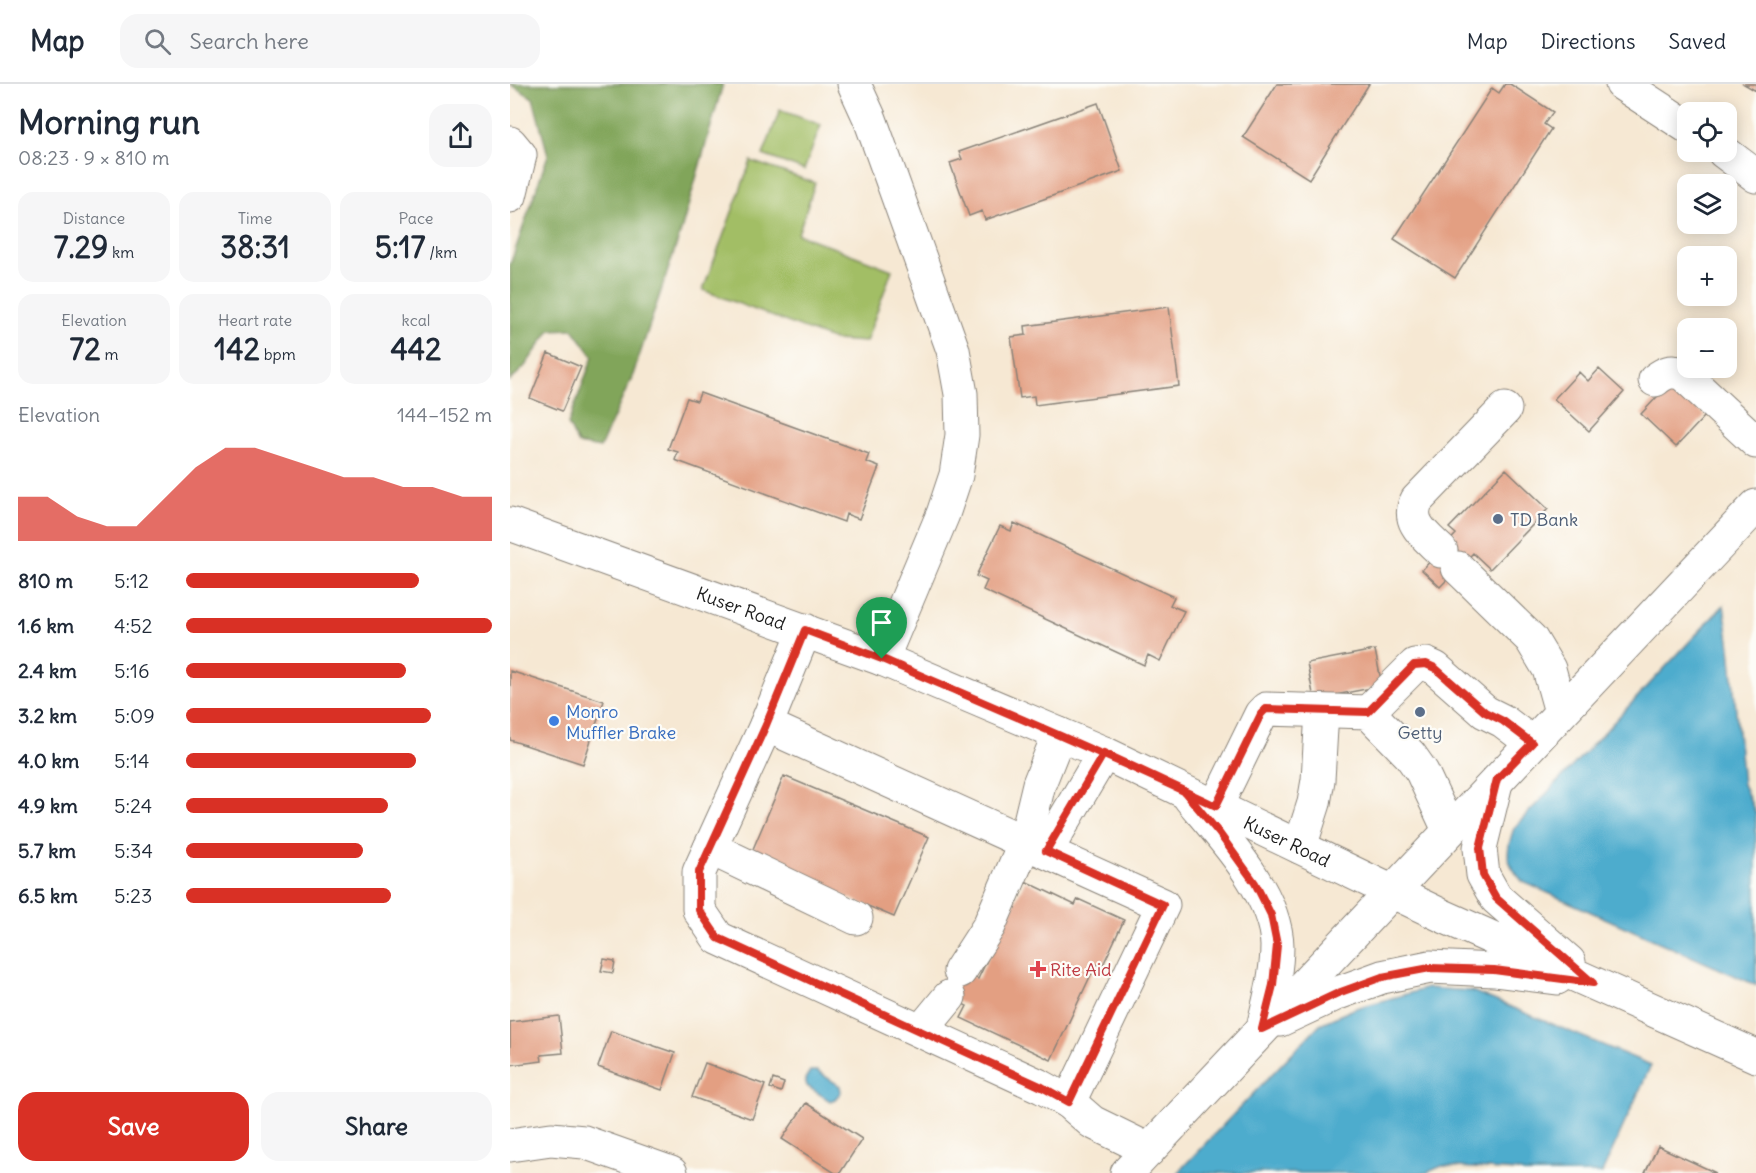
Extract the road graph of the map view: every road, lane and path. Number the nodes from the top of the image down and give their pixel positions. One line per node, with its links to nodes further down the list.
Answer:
1 (854, 84): 14 (street)
2 (1622, 84): 3 (street)
3 (1677, 120)
4 (510, 143): 7 (street)
5 (1737, 162): 6 (street)
6 (1756, 176)
7 (510, 196)
8 (1655, 380): 10 (street)
9 (1505, 409): 17 (street)
10 (1756, 442)
11 (1756, 506): 17 (street)
12 (510, 524): 13 (street, Kuser Road)
13 (805, 630): 14 (street, Kuser Road); 18 (street)
14 (882, 659): 19 (street, Kuser Road)
15 (1322, 711): 16 (street); 24 (street); 27 (street)
16 (1368, 712): 20 (street); 25 (street)
17 (1561, 712): 20 (street)
18 (766, 725): 26 (street); 28 (street)
19 (1059, 734): 21 (street, Kuser Road); 26 (street)
20 (1532, 743): 22 (street)
21 (1104, 753): 23 (street, Kuser Road); 26 (street)
22 (1497, 779): 25 (street); 31 (street)
23 (1183, 790): 24 (street, Kuser Road); 32 (street)
24 (1216, 806): 27 (street, Kuser Road)
25 (1449, 830): 29 (street)
26 (1035, 847): 33 (street); 35 (street)
27 (1300, 847): 29 (street, Kuser Road)
28 (710, 849): 30 (street); 33 (street)
29 (1391, 891): 31 (street, Kuser Road); 32 (street)
30 (856, 918)
31 (1593, 983): 32 (street); 34 (street, Kuser Road)
32 (1262, 1029): 37 (street)
33 (921, 1031): 35 (street)
34 (1756, 1056)
35 (1069, 1102): 37 (street)
36 (510, 1145): 38 (street)
37 (1138, 1161)
38 (671, 1173)

